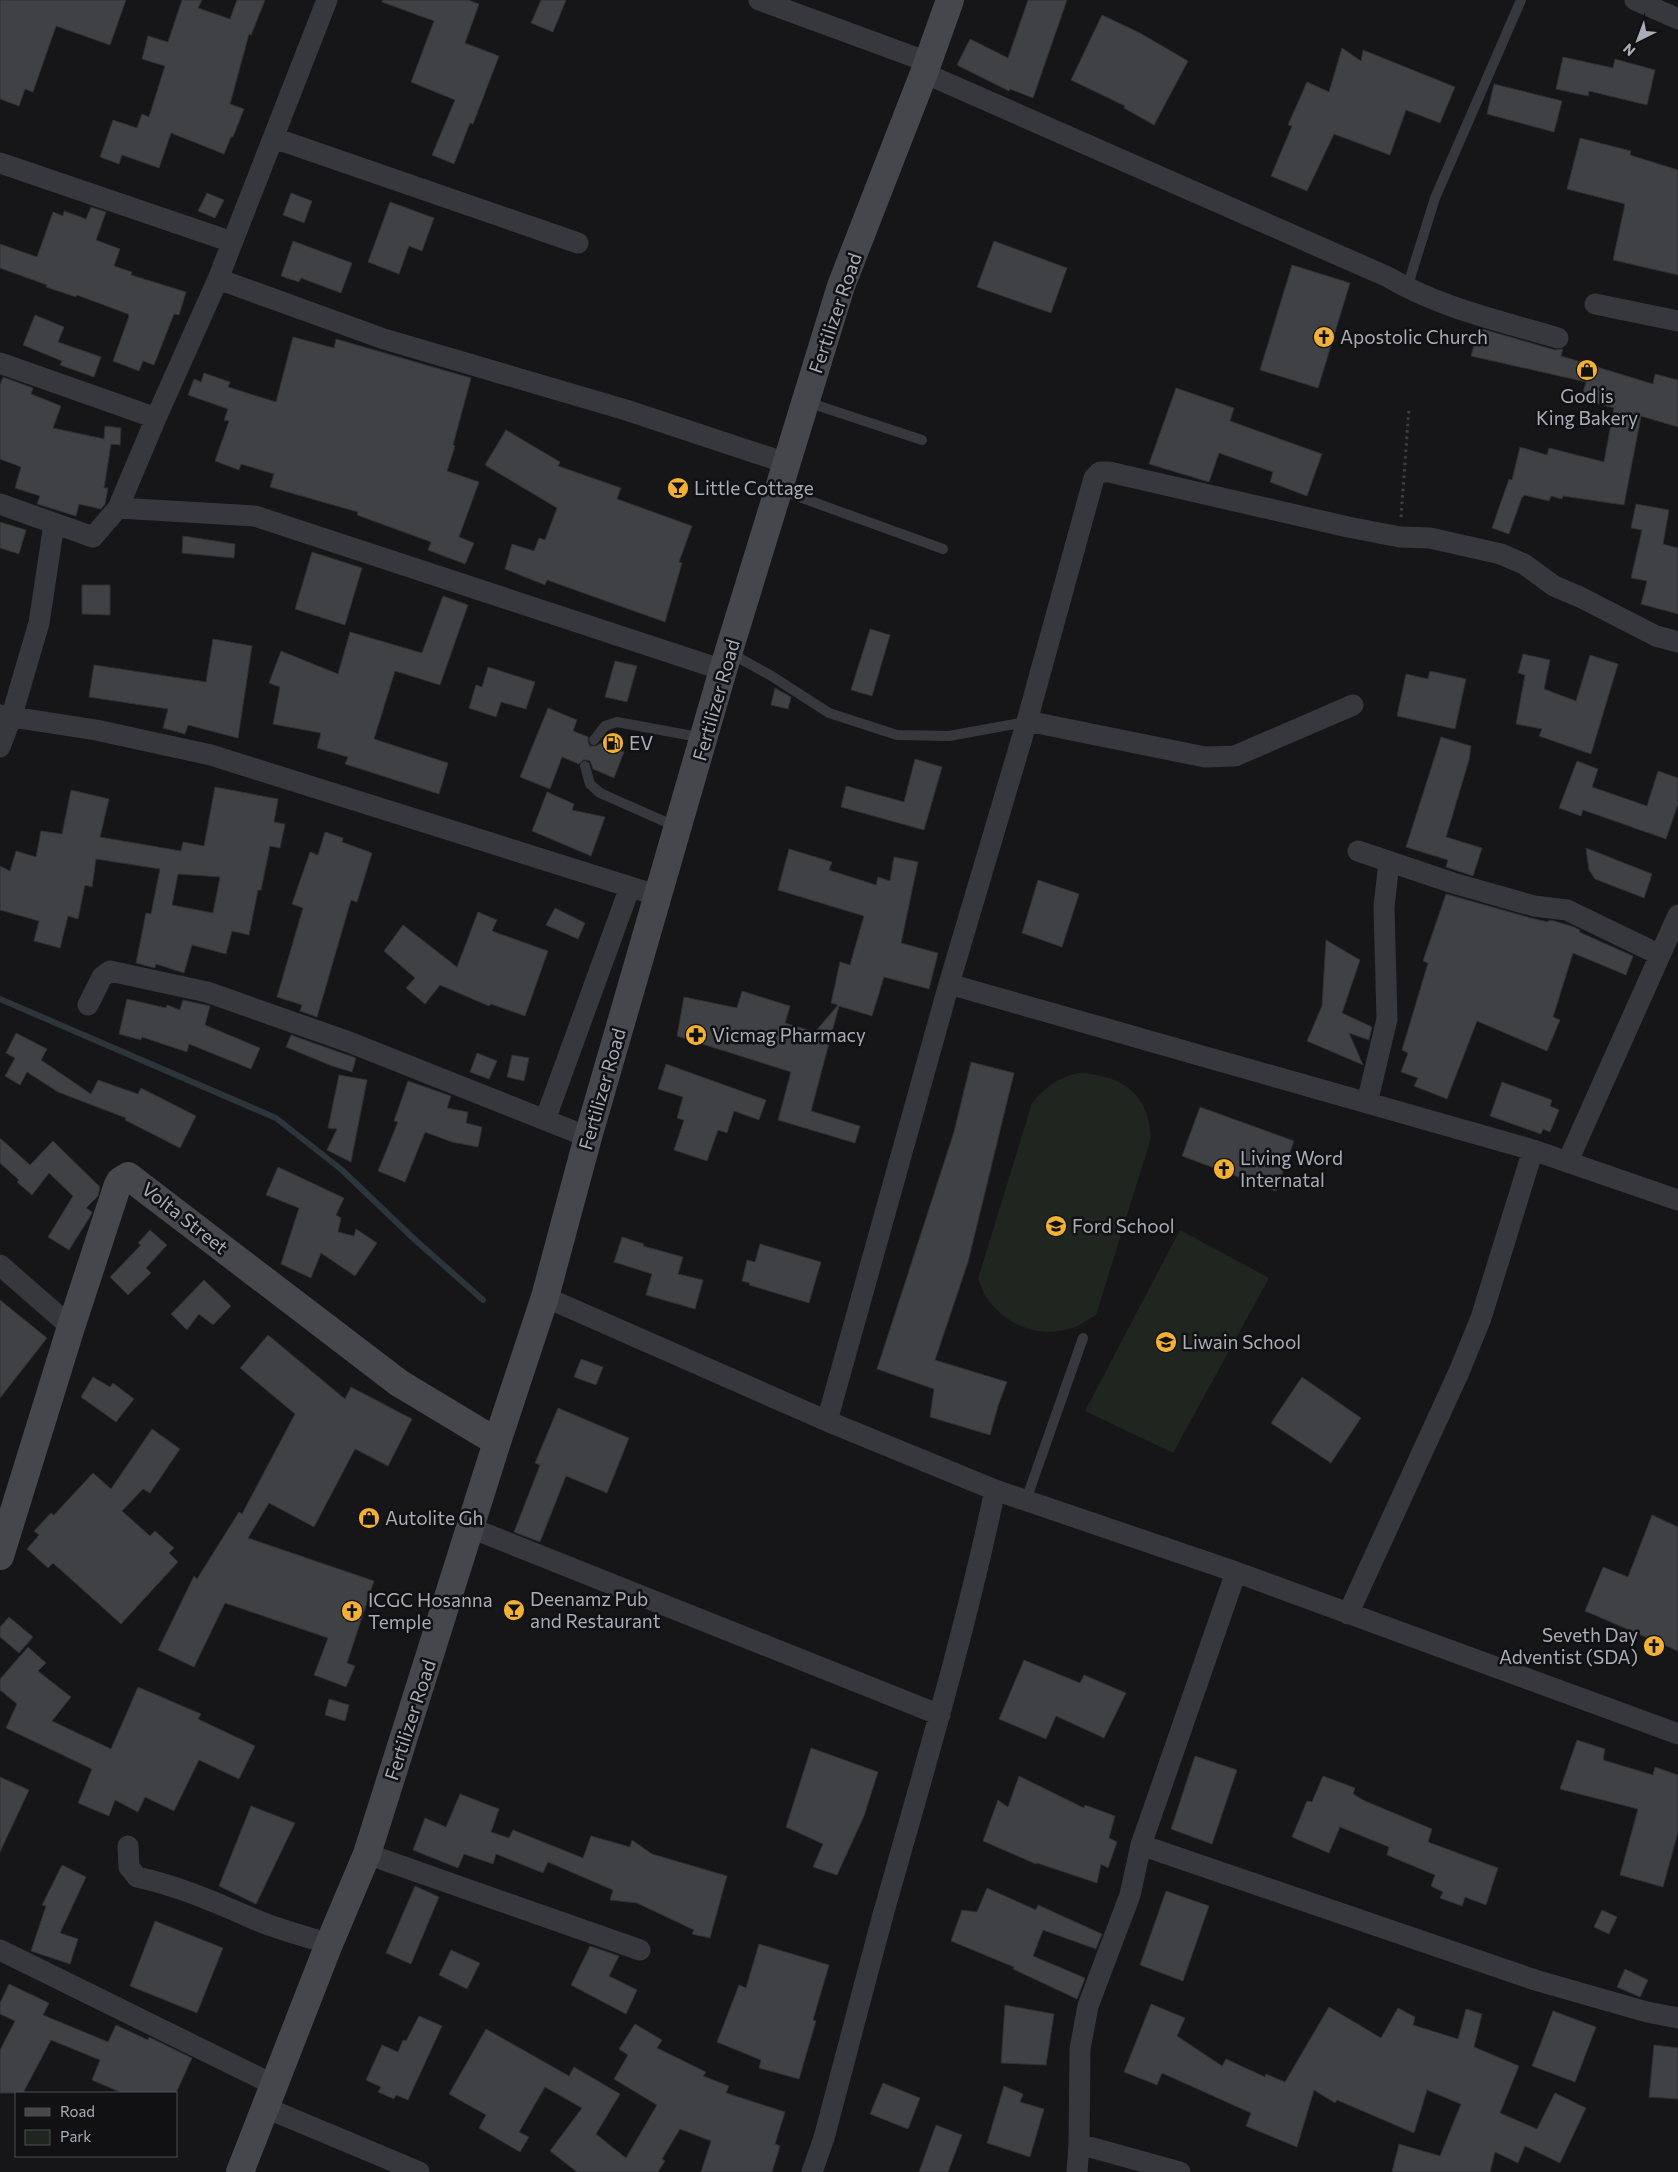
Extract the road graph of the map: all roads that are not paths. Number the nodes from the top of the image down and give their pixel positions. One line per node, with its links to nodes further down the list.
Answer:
1 (327, 0): 8 (street)
2 (759, 0): 7 (street)
3 (950, 0): 7 (street, Fertilizer Road)
4 (1521, 0): 13 (lane)
5 (1635, 0): 6 (street)
6 (1678, 19)
7 (926, 67): 13 (street); 18 (street, Fertilizer Road)
8 (274, 138): 10 (street); 11 (street)
9 (0, 163): 10 (street)
10 (232, 242): 12 (street)
11 (578, 243)
12 (218, 279): 19 (street); 21 (street)
13 (1407, 288): 16 (street)
14 (1595, 304): 15 (street)
15 (1678, 321)
16 (1558, 338)
17 (0, 363): 19 (street)
18 (805, 401): 20 (lane); 21 (street, Fertilizer Road)
19 (156, 418): 24 (street)
20 (922, 440)
21 (786, 464): 22 (street, Fertilizer Road)
22 (777, 490): 26 (lane); 28 (street, Fertilizer Road)
23 (0, 504): 25 (street)
24 (118, 508): 25 (street); 28 (street)
25 (54, 524): 30 (street)
26 (943, 550)
27 (1678, 642): 31 (street)
28 (726, 661): 31 (lane); 32 (street, Fertilizer Road)
29 (1353, 705): 31 (street)
30 (6, 715): 34 (street); 39 (street)
31 (1028, 722): 43 (street)
32 (704, 738): 33 (lane); 36 (street, Fertilizer Road)
33 (594, 740)
34 (0, 747)
35 (585, 766): 36 (lane)
36 (679, 828): 40 (street, Fertilizer Road)
37 (1358, 851): 38 (street)
38 (1390, 862): 42 (street); 45 (street)
39 (630, 887): 40 (street); 46 (street)
40 (659, 896): 47 (street, Fertilizer Road)
41 (1678, 915): 42 (street)
42 (1660, 955): 49 (street)
43 (949, 984): 45 (street); 55 (street)
44 (88, 1005): 46 (street)
45 (1367, 1103): 48 (street)
46 (545, 1120): 47 (street)
47 (588, 1137): 52 (street, Fertilizer Road)
48 (1533, 1150): 49 (street); 62 (street)
49 (1568, 1161): 50 (street)
50 (1678, 1200)
51 (0, 1265): 53 (street)
52 (545, 1297): 55 (street); 56 (street, Fertilizer Road)
53 (71, 1327): 56 (street, Volta Street); 60 (street, Volta Street)
54 (1083, 1338): 58 (lane)
55 (827, 1421): 57 (street)
56 (497, 1442): 59 (street, Fertilizer Road)
57 (995, 1490): 58 (street); 63 (street)
58 (1026, 1500): 61 (street)
59 (471, 1528): 63 (street); 67 (street, Fertilizer Road)
60 (0, 1556)
61 (1236, 1572): 62 (street); 65 (street)
62 (1348, 1614): 64 (street)
63 (940, 1715): 76 (street)
64 (1678, 1734)
65 (1141, 1845): 71 (street); 73 (street)
66 (128, 1846): 68 (street)
67 (367, 1854): 68 (street, Fertilizer Road); 70 (street)
68 (329, 1944): 72 (street, Fertilizer Road)
69 (0, 1950): 72 (street)
70 (640, 1950)
71 (1678, 2018)
72 (269, 2096): 74 (street, Fertilizer Road); 75 (street)
73 (1079, 2144): 77 (street); 78 (street)
74 (240, 2172)
75 (419, 2172)
76 (812, 2172)
77 (1076, 2172)
78 (1180, 2172)

